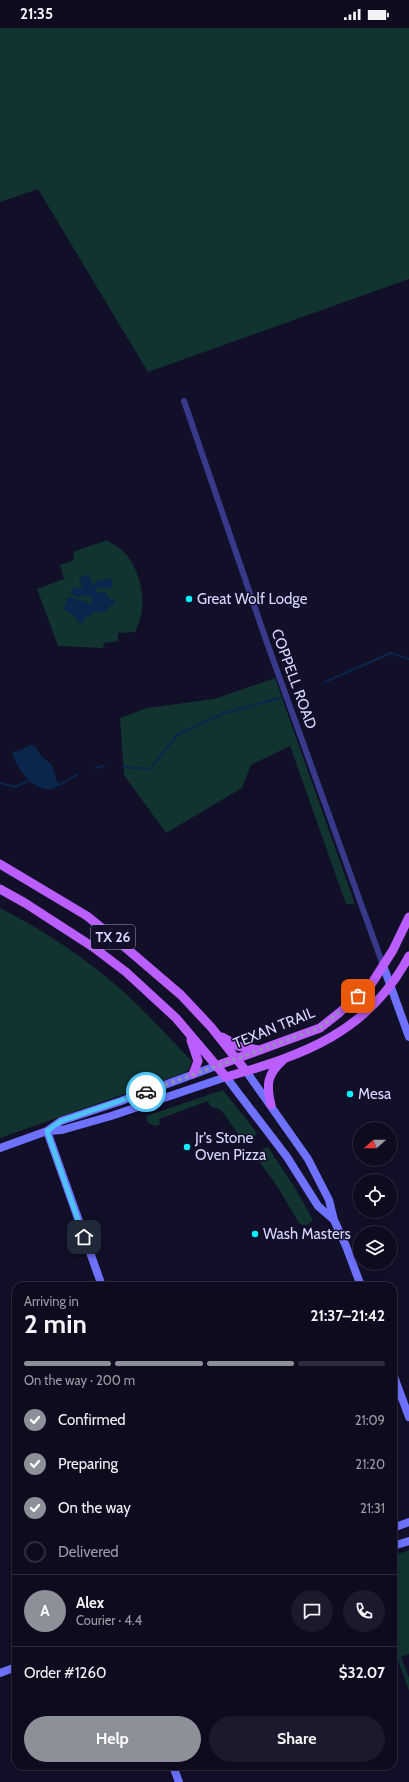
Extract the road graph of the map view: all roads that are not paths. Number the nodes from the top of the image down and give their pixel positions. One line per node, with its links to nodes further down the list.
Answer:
1 (184, 401): 6 (street, COPPELL ROAD)
2 (0, 864): 8 (main road, TX 26)
3 (0, 889): 9 (main road, TX 26)
4 (409, 917): 6 (main road, TEXAN TRAIL)
5 (409, 956): 7 (main road, TEXAN TRAIL)
6 (383, 965): 7 (main road); 11 (main road, TEXAN TRAIL)
7 (391, 985): 10 (main road); 13 (main road, TEXAN TRAIL)
8 (211, 1027): 11 (main road, TX 26); 12 (main road, TX 26)
9 (187, 1031): 14 (main road, TX 26); 16 (main road)
10 (409, 1037)
11 (260, 1050): 12 (main road, TEXAN TRAIL)
12 (236, 1058): 14 (main road, TEXAN TRAIL); 15 (main road, TX 26)
13 (284, 1059): 15 (main road, TEXAN TRAIL); 18 (main road)
14 (216, 1066): 16 (main road); 17 (main road, TX 26)
15 (246, 1071): 17 (main road, TEXAN TRAIL); 18 (main road)
16 (193, 1074): 19 (main road)
17 (226, 1077): 19 (main road); 21 (main road)
18 (271, 1105): 21 (main road)
19 (47, 1131): 20 (main road); 22 (main road)
20 (0, 1148)
21 (334, 1220): 23 (main road)
22 (101, 1282)
23 (360, 1282)
24 (397, 1385): 25 (main road)
25 (409, 1417)
26 (409, 1522): 27 (main road)
27 (397, 1526)
28 (409, 1541): 29 (main road)
29 (397, 1545)
30 (12, 1668): 31 (main road)
31 (0, 1673)
32 (174, 1770): 33 (main road)
33 (179, 1782)

